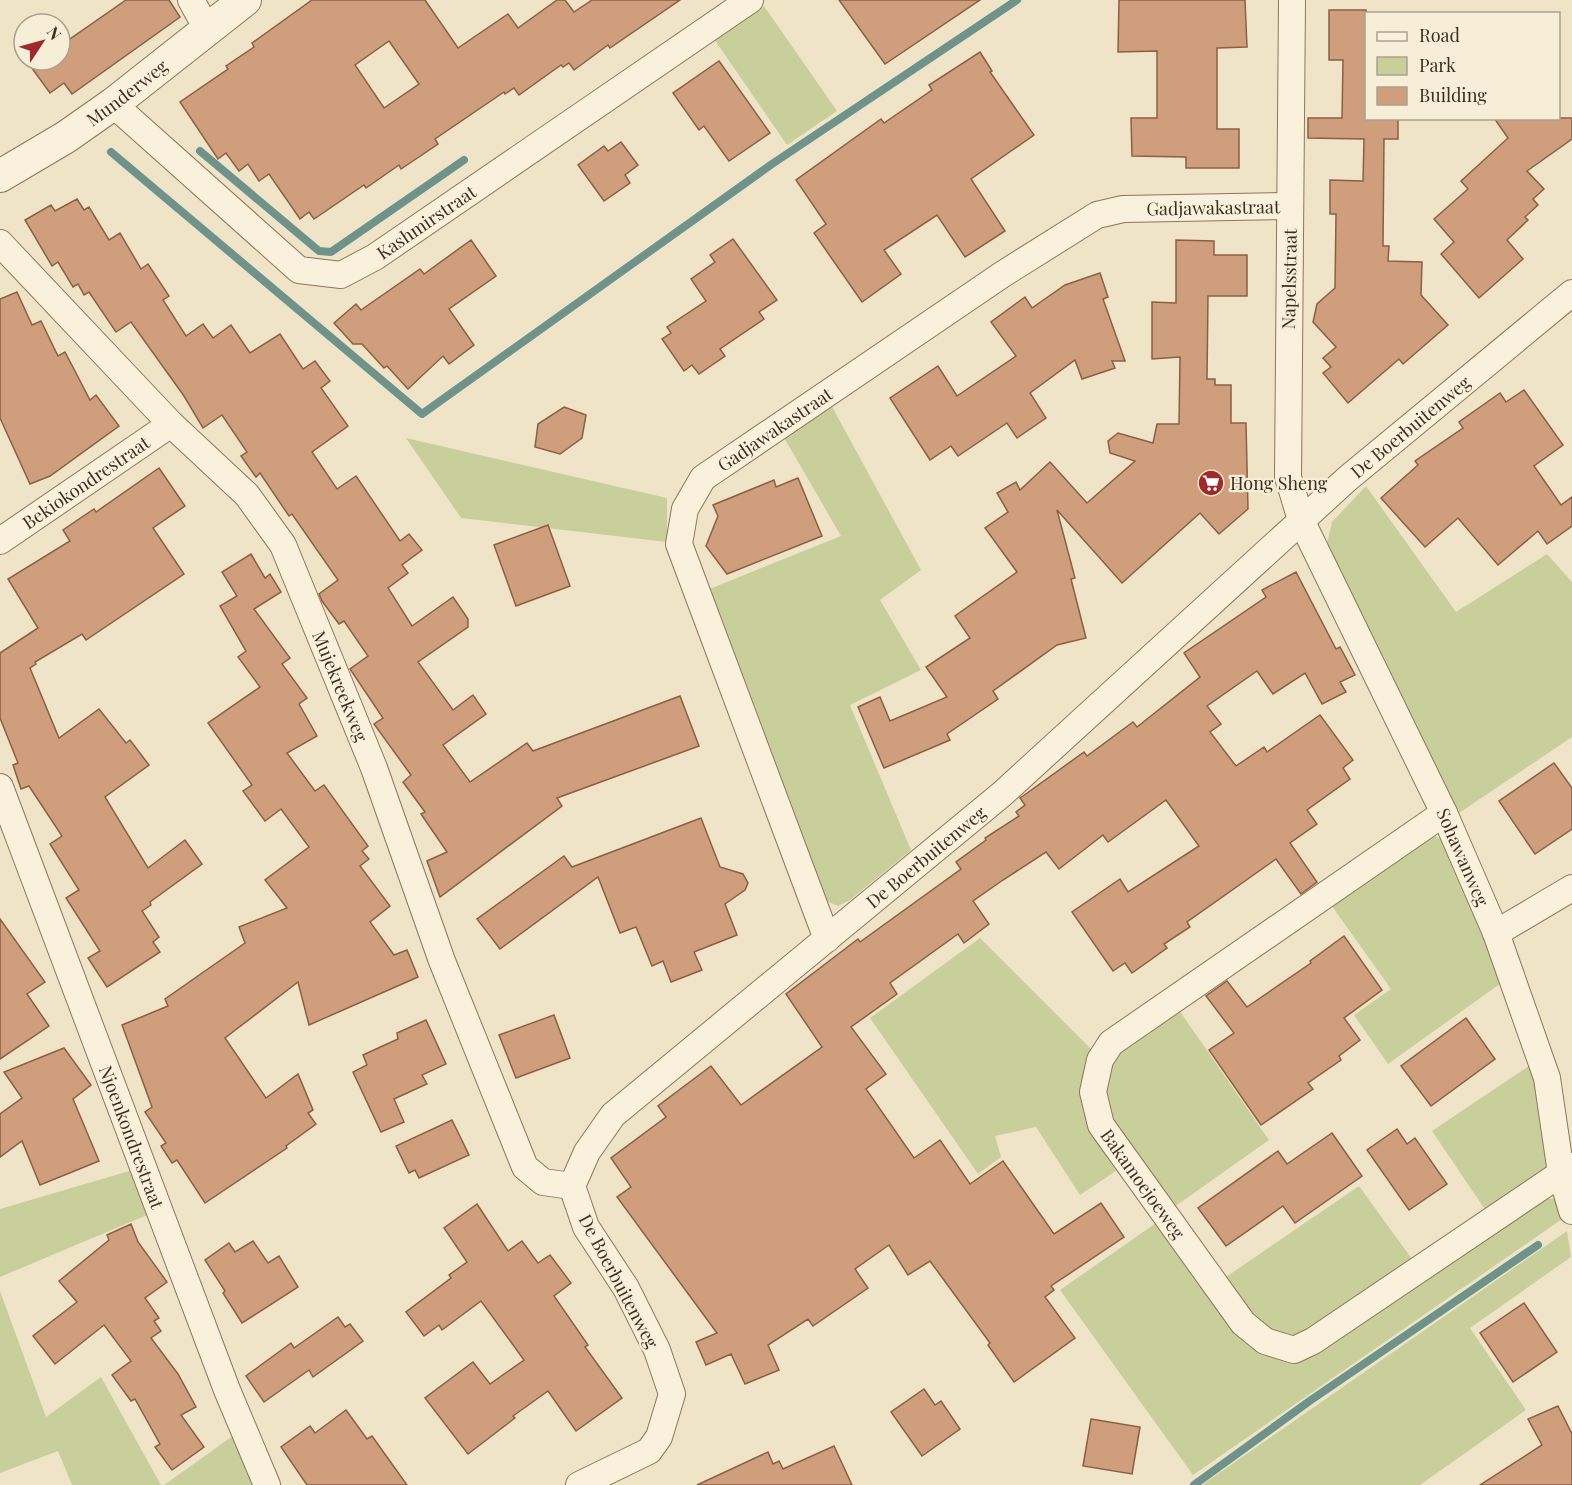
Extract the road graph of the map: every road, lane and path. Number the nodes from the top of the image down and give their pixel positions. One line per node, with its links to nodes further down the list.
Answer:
1 (191, 0): 5 (street)
2 (245, 0): 5 (street, Munderweg)
3 (750, 0): 6 (street, Kashmirstraat)
4 (1292, 0): 8 (street, Napelsstraat)
5 (207, 29): 6 (street, Munderweg)
6 (113, 104): 7 (street, Munderweg)
7 (0, 176)
8 (1290, 206): 12 (street, Napelsstraat); 18 (street, Gadjawakastraat)
9 (0, 243): 11 (street, Mujekreekweg)
10 (1572, 293): 12 (street, De Boerbuitenweg)
11 (171, 424): 13 (street, Bekiokondrestraat); 20 (street, Mujekreekweg)
12 (1301, 520): 15 (street, Sohawanweg); 18 (street, De Boerbuitenweg)
13 (0, 541)
14 (0, 787): 22 (street, Njoenkondrestraat)
15 (1444, 813): 17 (street, Sohawanweg); 19 (street, Bakamoejoeweg)
16 (1572, 888): 17 (street)
17 (1496, 933): 19 (street, Sohawanweg)
18 (828, 939): 20 (street, De Boerbuitenweg)
19 (1566, 1170): 21 (street, Sohawanweg)
20 (572, 1186): 23 (street, De Boerbuitenweg)
21 (1572, 1211)
22 (267, 1485)
23 (579, 1485)

